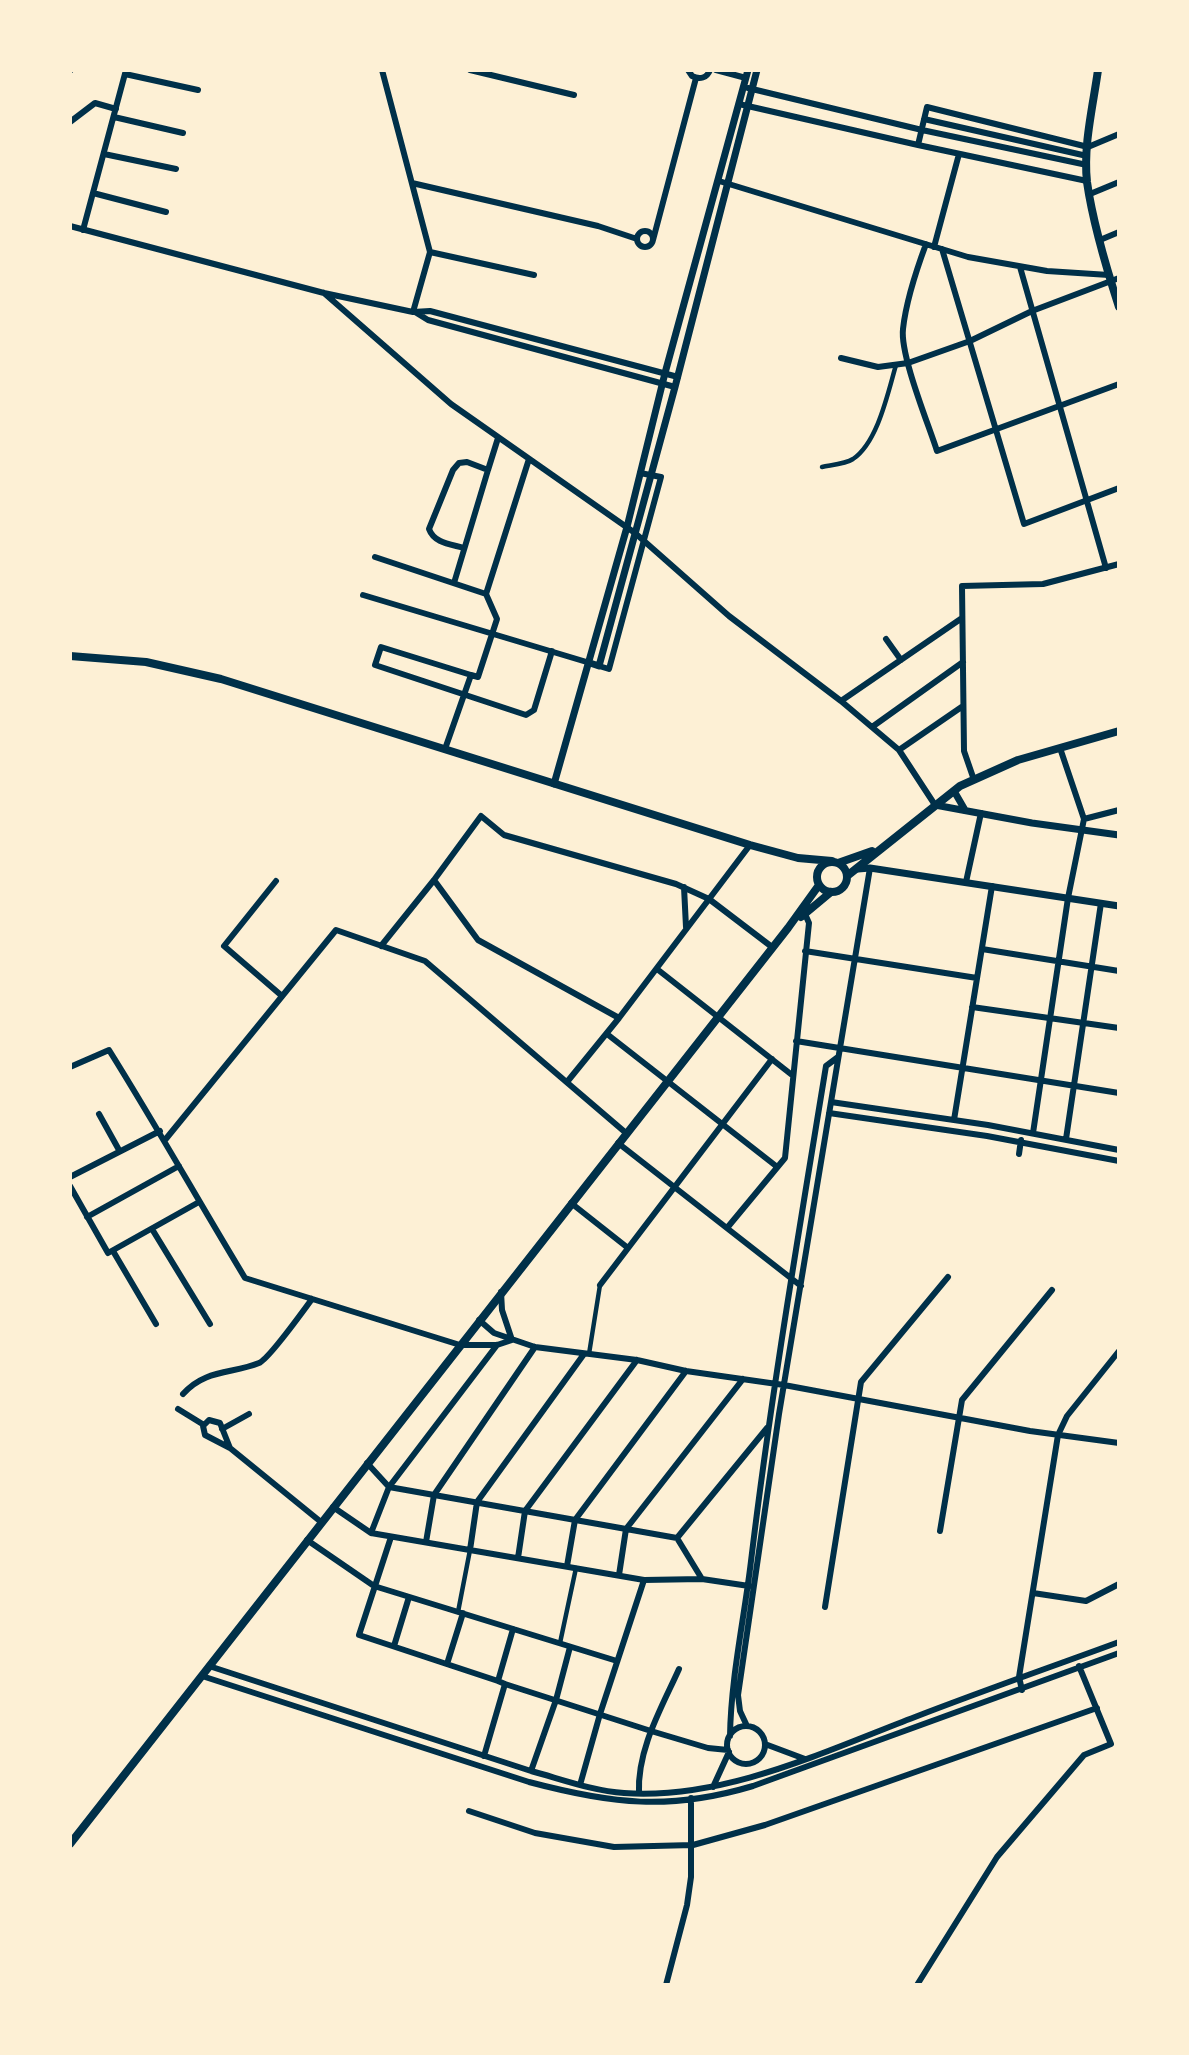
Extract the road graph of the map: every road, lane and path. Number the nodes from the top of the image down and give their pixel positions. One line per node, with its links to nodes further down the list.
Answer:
1 (382, 70): 30 (street)
2 (470, 70): 13 (street)
3 (688, 70): 10 (street)
4 (710, 70): 10 (street)
5 (716, 70): 9 (street)
6 (757, 70): 11 (street)
7 (1098, 70): 25 (main road)
8 (126, 72): 12 (street); 15 (street)
9 (747, 74): 11 (street)
10 (696, 78): 39 (street)
11 (748, 88): 14 (street); 19 (street)
12 (198, 90)
13 (574, 95)
14 (743, 104): 22 (street); 27 (street); 31 (street)
15 (116, 109): 16 (street); 18 (street)
16 (114, 117): 20 (street); 23 (street)
17 (924, 119): 19 (street); 25 (street); 25 (street)
18 (70, 122)
19 (922, 130): 22 (street); 25 (street)
20 (183, 133)
21 (1119, 134): 25 (street)
22 (918, 145): 24 (street)
23 (104, 153): 26 (street); 32 (street)
24 (959, 154): 28 (street); 42 (street)
25 (1087, 156): 28 (main road)
26 (176, 169)
27 (719, 181): 31 (street); 55 (street)
28 (1087, 181): 33 (main road)
29 (1119, 182): 33 (street)
30 (412, 183): 38 (street); 43 (street)
31 (728, 184): 41 (street); 56 (street)
32 (93, 193): 34 (street); 36 (street)
33 (1090, 194): 40 (main road)
34 (166, 212)
35 (70, 226): 36 (street)
36 (83, 230): 47 (street)
37 (1119, 232): 40 (street)
38 (637, 239): 39 (street); 39 (street)
39 (653, 240)
40 (1100, 240): 46 (main road)
41 (926, 244): 42 (street); 53 (street)
42 (938, 248): 44 (street); 51 (street)
43 (430, 252): 45 (street); 50 (street)
44 (1020, 267): 46 (street); 49 (street)
45 (534, 275)
46 (1113, 278): 48 (main road); 49 (street)
47 (324, 293): 50 (street); 62 (street)
48 (1119, 307)
49 (1032, 311): 51 (street); 60 (street)
50 (413, 312): 55 (street); 57 (street)
51 (970, 341): 53 (street); 61 (street)
52 (841, 358): 54 (street)
53 (908, 363): 54 (street); 61 (street)
54 (895, 365): 64 (street)
55 (666, 373): 56 (street); 57 (street)
56 (678, 377): 59 (street)
57 (663, 383): 59 (street); 66 (street)
58 (1119, 384): 60 (street)
59 (676, 387): 67 (street)
60 (1058, 406): 61 (street); 69 (street)
61 (995, 429): 69 (street)
62 (498, 438): 63 (street); 65 (street)
63 (529, 459): 70 (street); 78 (street)
64 (822, 467)
65 (488, 470): 73 (street); 73 (street)
66 (640, 473): 67 (street); 70 (street)
67 (650, 475): 71 (street); 72 (street)
68 (1119, 488): 69 (street)
69 (1085, 501): 76 (street)
70 (627, 527): 71 (street); 87 (street)
71 (635, 533): 72 (street); 88 (street)
72 (645, 541): 88 (street); 91 (street)
73 (464, 548): 77 (street)
74 (375, 557): 77 (street)
75 (1119, 564): 76 (street)
76 (1106, 568): 80 (street)
77 (454, 583): 78 (street)
78 (486, 594): 81 (street)
79 (363, 595): 81 (street)
80 (962, 618): 85 (street); 86 (street)
81 (493, 633): 83 (street); 89 (street)
82 (886, 639): 85 (street)
83 (552, 651): 87 (street); 90 (street)
84 (70, 656): 96 (main road)
85 (901, 660): 91 (street)
86 (963, 662): 92 (street); 93 (street)
87 (590, 663): 88 (street); 99 (street)
88 (599, 666)
89 (471, 675): 90 (street); 90 (street)
90 (465, 695): 96 (street)
91 (841, 701): 93 (street)
92 (963, 706): 97 (street); 98 (street)
93 (872, 727): 97 (street)
94 (1119, 731): 95 (main road)
95 (1060, 748): 98 (main road); 105 (street)
96 (445, 749): 99 (main road)
97 (900, 750): 101 (street)
98 (974, 780): 100 (main road)
99 (554, 784): 108 (main road)
100 (954, 791): 101 (main road); 102 (street)
101 (935, 804): 102 (street); 109 (main road)
102 (965, 810): 104 (street)
103 (1119, 810): 105 (street)
104 (981, 813): 106 (street); 118 (street)
105 (1084, 819): 106 (street)
106 (1083, 829): 107 (street); 123 (street)
107 (1119, 835)
108 (750, 845): 110 (main road); 124 (street)
109 (878, 849): 111 (main road); 113 (main road)
110 (798, 859): 111 (main road); 114 (main road)
111 (835, 862): 114 (main road); 115 (main road)
112 (870, 868): 113 (street); 118 (street); 134 (street)
113 (858, 869): 115 (main road)
114 (817, 873): 119 (main road)
115 (847, 876): 122 (main road)
116 (434, 880): 121 (street); 130 (street); 143 (street)
117 (276, 881): 140 (street)
118 (966, 882): 120 (street)
119 (819, 885): 122 (main road); 129 (main road)
120 (992, 886): 123 (street); 132 (street)
121 (684, 887): 124 (street); 128 (street)
122 (831, 892): 127 (main road)
123 (1068, 898): 125 (street); 135 (street)
124 (709, 899): 128 (street); 131 (street)
125 (1101, 903): 126 (street); 136 (street)
126 (1119, 906)
127 (804, 914): 129 (main road); 133 (street)
128 (686, 928): 137 (street)
129 (788, 928): 131 (main road)
130 (381, 946): 140 (street); 155 (street)
131 (772, 947): 142 (main road)
132 (982, 949): 135 (street); 139 (street)
133 (806, 951): 134 (street); 148 (street)
134 (854, 960): 139 (street); 149 (street)
135 (1058, 961): 136 (street); 144 (street)
136 (1092, 967): 138 (street); 145 (street)
137 (657, 969): 142 (street); 143 (street)
138 (1119, 971)
139 (977, 978): 141 (street)
140 (282, 996): 170 (street)
141 (972, 1007): 144 (street); 153 (street)
142 (718, 1016): 151 (street); 156 (main road)
143 (619, 1018): 147 (street)
144 (1050, 1018): 145 (street); 157 (street)
145 (1083, 1023): 146 (street); 158 (street)
146 (1119, 1028)
147 (607, 1034): 155 (street); 156 (street)
148 (796, 1041): 149 (street); 154 (street)
149 (840, 1048): 150 (street); 153 (street)
150 (838, 1058): 160 (street); 190 (street)
151 (772, 1059): 154 (street); 164 (street)
152 (70, 1067): 165 (street)
153 (962, 1068): 157 (street); 163 (street)
154 (792, 1075): 178 (street)
155 (567, 1082): 167 (street)
156 (666, 1082): 164 (street); 167 (main road)
157 (1040, 1082): 158 (street); 168 (street)
158 (1074, 1086): 159 (street); 169 (street)
159 (1119, 1093)
160 (831, 1102): 161 (street); 163 (street)
161 (829, 1113): 171 (street); 192 (street)
162 (99, 1114): 173 (street)
163 (954, 1120): 166 (street)
164 (723, 1123): 178 (street); 181 (street)
165 (160, 1131): 170 (street); 173 (street)
166 (1023, 1131): 168 (street); 171 (street)
167 (626, 1133): 172 (main road)
168 (1032, 1133): 169 (street)
169 (1066, 1139): 174 (street)
170 (165, 1140): 177 (street)
171 (1021, 1142): 175 (street); 176 (street)
172 (618, 1143): 181 (street); 183 (main road)
173 (120, 1150): 179 (street)
174 (1119, 1150)
175 (1019, 1154)
176 (1119, 1161)
177 (180, 1166): 182 (street); 184 (street)
178 (776, 1166): 185 (street)
179 (71, 1174)
180 (70, 1185): 184 (street)
181 (675, 1188): 185 (street); 187 (street)
182 (199, 1202): 186 (street); 195 (street)
183 (571, 1203): 187 (street); 194 (main road)
184 (87, 1217): 188 (street)
185 (727, 1228): 190 (street)
186 (152, 1229): 188 (street); 198 (street)
187 (628, 1248): 191 (street)
188 (113, 1251): 197 (street)
189 (948, 1277): 211 (street)
190 (791, 1279): 192 (street); 208 (street)
191 (600, 1285): 204 (street)
192 (800, 1286): 209 (street)
193 (1052, 1290): 215 (street)
194 (501, 1292): 196 (main road); 199 (street)
195 (312, 1299): 200 (street); 210 (street)
196 (479, 1320): 199 (street); 200 (main road)
197 (156, 1324)
198 (209, 1324)
199 (512, 1340): 201 (street); 202 (street)
200 (460, 1345): 201 (street); 222 (main road)
201 (497, 1345): 223 (street)
202 (536, 1347): 204 (street); 224 (street)
203 (1119, 1351): 219 (street)
204 (587, 1354): 205 (street); 225 (street)
205 (638, 1360): 206 (street); 227 (street)
206 (686, 1371): 207 (street); 228 (street)
207 (743, 1379): 208 (street); 230 (street)
208 (774, 1383): 209 (street); 217 (street)
209 (784, 1385): 211 (street); 213 (street)
210 (183, 1394)
211 (858, 1399): 215 (street); 249 (street)
212 (178, 1409): 216 (street)
213 (779, 1413): 217 (street); 246 (street)
214 (249, 1414): 218 (street)
215 (958, 1417): 219 (street); 231 (street)
216 (204, 1424): 218 (street); 221 (street)
217 (767, 1427): 234 (street); 246 (street)
218 (222, 1429): 221 (street)
219 (1058, 1435): 220 (street); 247 (street)
220 (1119, 1443)
221 (230, 1448): 229 (street)
222 (367, 1463): 223 (street); 226 (main road)
223 (389, 1487): 224 (street); 232 (street)
224 (434, 1495): 225 (street); 236 (street)
225 (477, 1502): 227 (street); 237 (street)
226 (333, 1507): 229 (main road); 232 (street)
227 (525, 1511): 228 (street); 238 (street)
228 (575, 1520): 230 (street); 239 (street)
229 (321, 1522): 235 (main road)
230 (626, 1529): 234 (street); 241 (street)
231 (940, 1531)
232 (371, 1533): 233 (street)
233 (391, 1537): 236 (street); 245 (street)
234 (677, 1538): 242 (street)
235 (307, 1539): 245 (street); 260 (main road)
236 (426, 1542): 237 (street)
237 (470, 1550): 238 (street); 250 (street)
238 (518, 1558): 239 (street)
239 (567, 1566): 240 (street)
240 (576, 1568): 241 (street); 253 (street)
241 (619, 1576): 243 (street)
242 (702, 1579): 243 (street); 246 (street)
243 (644, 1580): 258 (street)
244 (1119, 1584): 247 (street)
245 (374, 1586): 248 (street); 254 (street)
246 (751, 1587): 270 (street); 272 (street)
247 (1033, 1593): 264 (street)
248 (409, 1597): 250 (street); 254 (street)
249 (825, 1607)
250 (461, 1613): 251 (street); 259 (street)
251 (513, 1629): 253 (street); 265 (street)
252 (1119, 1642): 257 (street)
253 (560, 1643): 255 (street)
254 (394, 1646): 259 (street)
255 (570, 1647): 258 (street); 267 (street)
256 (1119, 1653): 261 (street)
257 (1076, 1658): 261 (street); 264 (street)
258 (617, 1661): 269 (street)
259 (447, 1664): 265 (street)
260 (209, 1666): 263 (main road); 275 (street)
261 (1080, 1668): 266 (street); 268 (street)
262 (679, 1669): 271 (street)
263 (202, 1676): 285 (street); 287 (main road)
264 (1019, 1677): 266 (street); 276 (street)
265 (502, 1682): 267 (street); 275 (street)
266 (1022, 1690): 281 (street)
267 (556, 1700): 269 (street); 278 (street)
268 (1097, 1708): 288 (street); 290 (street)
269 (600, 1714): 271 (street); 280 (street)
270 (747, 1726): 272 (street); 273 (street)
271 (651, 1731): 274 (street); 284 (street)
272 (730, 1736): 274 (street)
273 (765, 1744): 276 (street); 277 (street)
274 (728, 1751): 277 (street); 282 (street)
275 (484, 1756): 278 (street)
276 (804, 1759): 279 (street)
277 (751, 1763): 279 (street)
278 (531, 1771): 280 (street)
279 (750, 1776): 281 (street); 282 (street)
280 (580, 1785): 284 (street)
281 (753, 1786): 285 (street)
282 (713, 1787): 283 (street)
283 (691, 1789): 284 (street); 285 (street)
284 (639, 1793)
285 (692, 1799): 288 (street)
286 (469, 1811): 288 (street)
287 (70, 1844)
288 (693, 1845): 289 (street)
289 (668, 1984)
290 (917, 1985)

